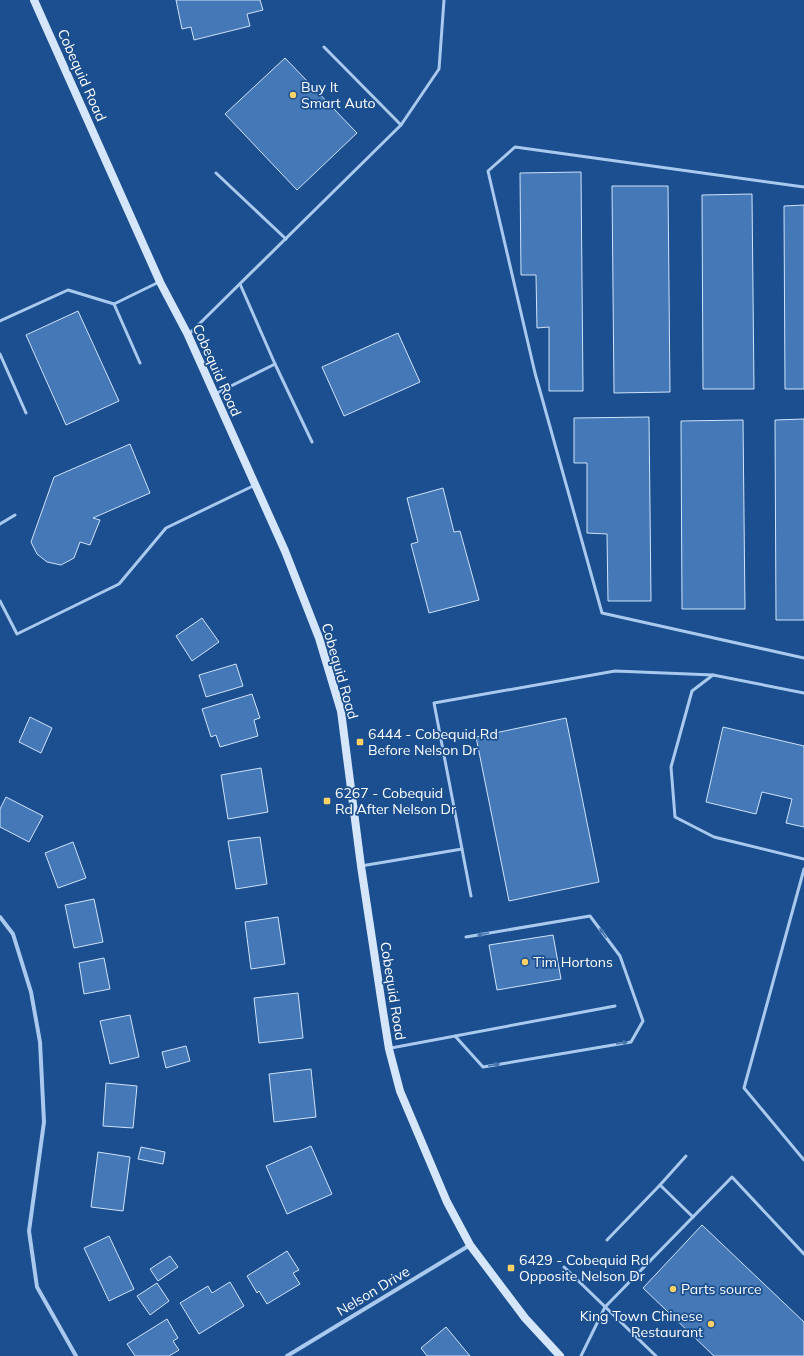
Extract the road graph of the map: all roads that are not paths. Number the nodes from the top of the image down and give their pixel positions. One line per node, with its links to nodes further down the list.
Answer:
1 (34, 0): 8 (main road, Cobequid Road)
2 (444, 0): 4 (lane)
3 (324, 47): 4 (lane)
4 (401, 125): 7 (lane)
5 (216, 173): 7 (lane)
6 (804, 187): 23 (lane)
7 (286, 239): 9 (lane)
8 (160, 282): 10 (lane); 12 (main road, Cobequid Road)
9 (240, 284): 12 (lane); 15 (lane)
10 (114, 304): 11 (lane); 14 (lane)
11 (0, 321)
12 (188, 335): 16 (main road, Cobequid Road)
13 (0, 354): 17 (lane)
14 (140, 363)
15 (275, 364): 16 (lane); 18 (lane)
16 (215, 394): 19 (main road, Cobequid Road)
17 (26, 413)
18 (312, 442)
19 (255, 485): 22 (lane); 28 (main road, Cobequid Road)
20 (15, 515): 21 (lane)
21 (0, 524)
22 (0, 601)
23 (804, 658)
24 (712, 675): 25 (lane); 26 (lane); 27 (lane)
25 (804, 693)
26 (462, 849): 28 (lane); 30 (lane)
27 (804, 859)
28 (361, 866): 35 (main road, Cobequid Road)
29 (804, 869): 37 (lane)
30 (471, 896)
31 (0, 917): 45 (street)
32 (466, 937): 34 (lane, one-way to 32)
33 (615, 1006): 34 (lane)
34 (455, 1036): 35 (lane)
35 (389, 1049): 41 (main road, Cobequid Road)
36 (686, 1156): 38 (lane)
37 (804, 1160)
38 (660, 1185): 39 (lane); 40 (lane)
39 (693, 1217): 42 (lane); 44 (lane)
40 (606, 1240)
41 (470, 1245): 46 (street, Nelson Drive); 47 (main road, Cobequid Road)
42 (804, 1254)
43 (564, 1267): 44 (lane)
44 (605, 1307): 48 (lane); 49 (lane)
45 (76, 1356)
46 (287, 1356)
47 (560, 1356)
48 (582, 1356)
49 (656, 1356)

